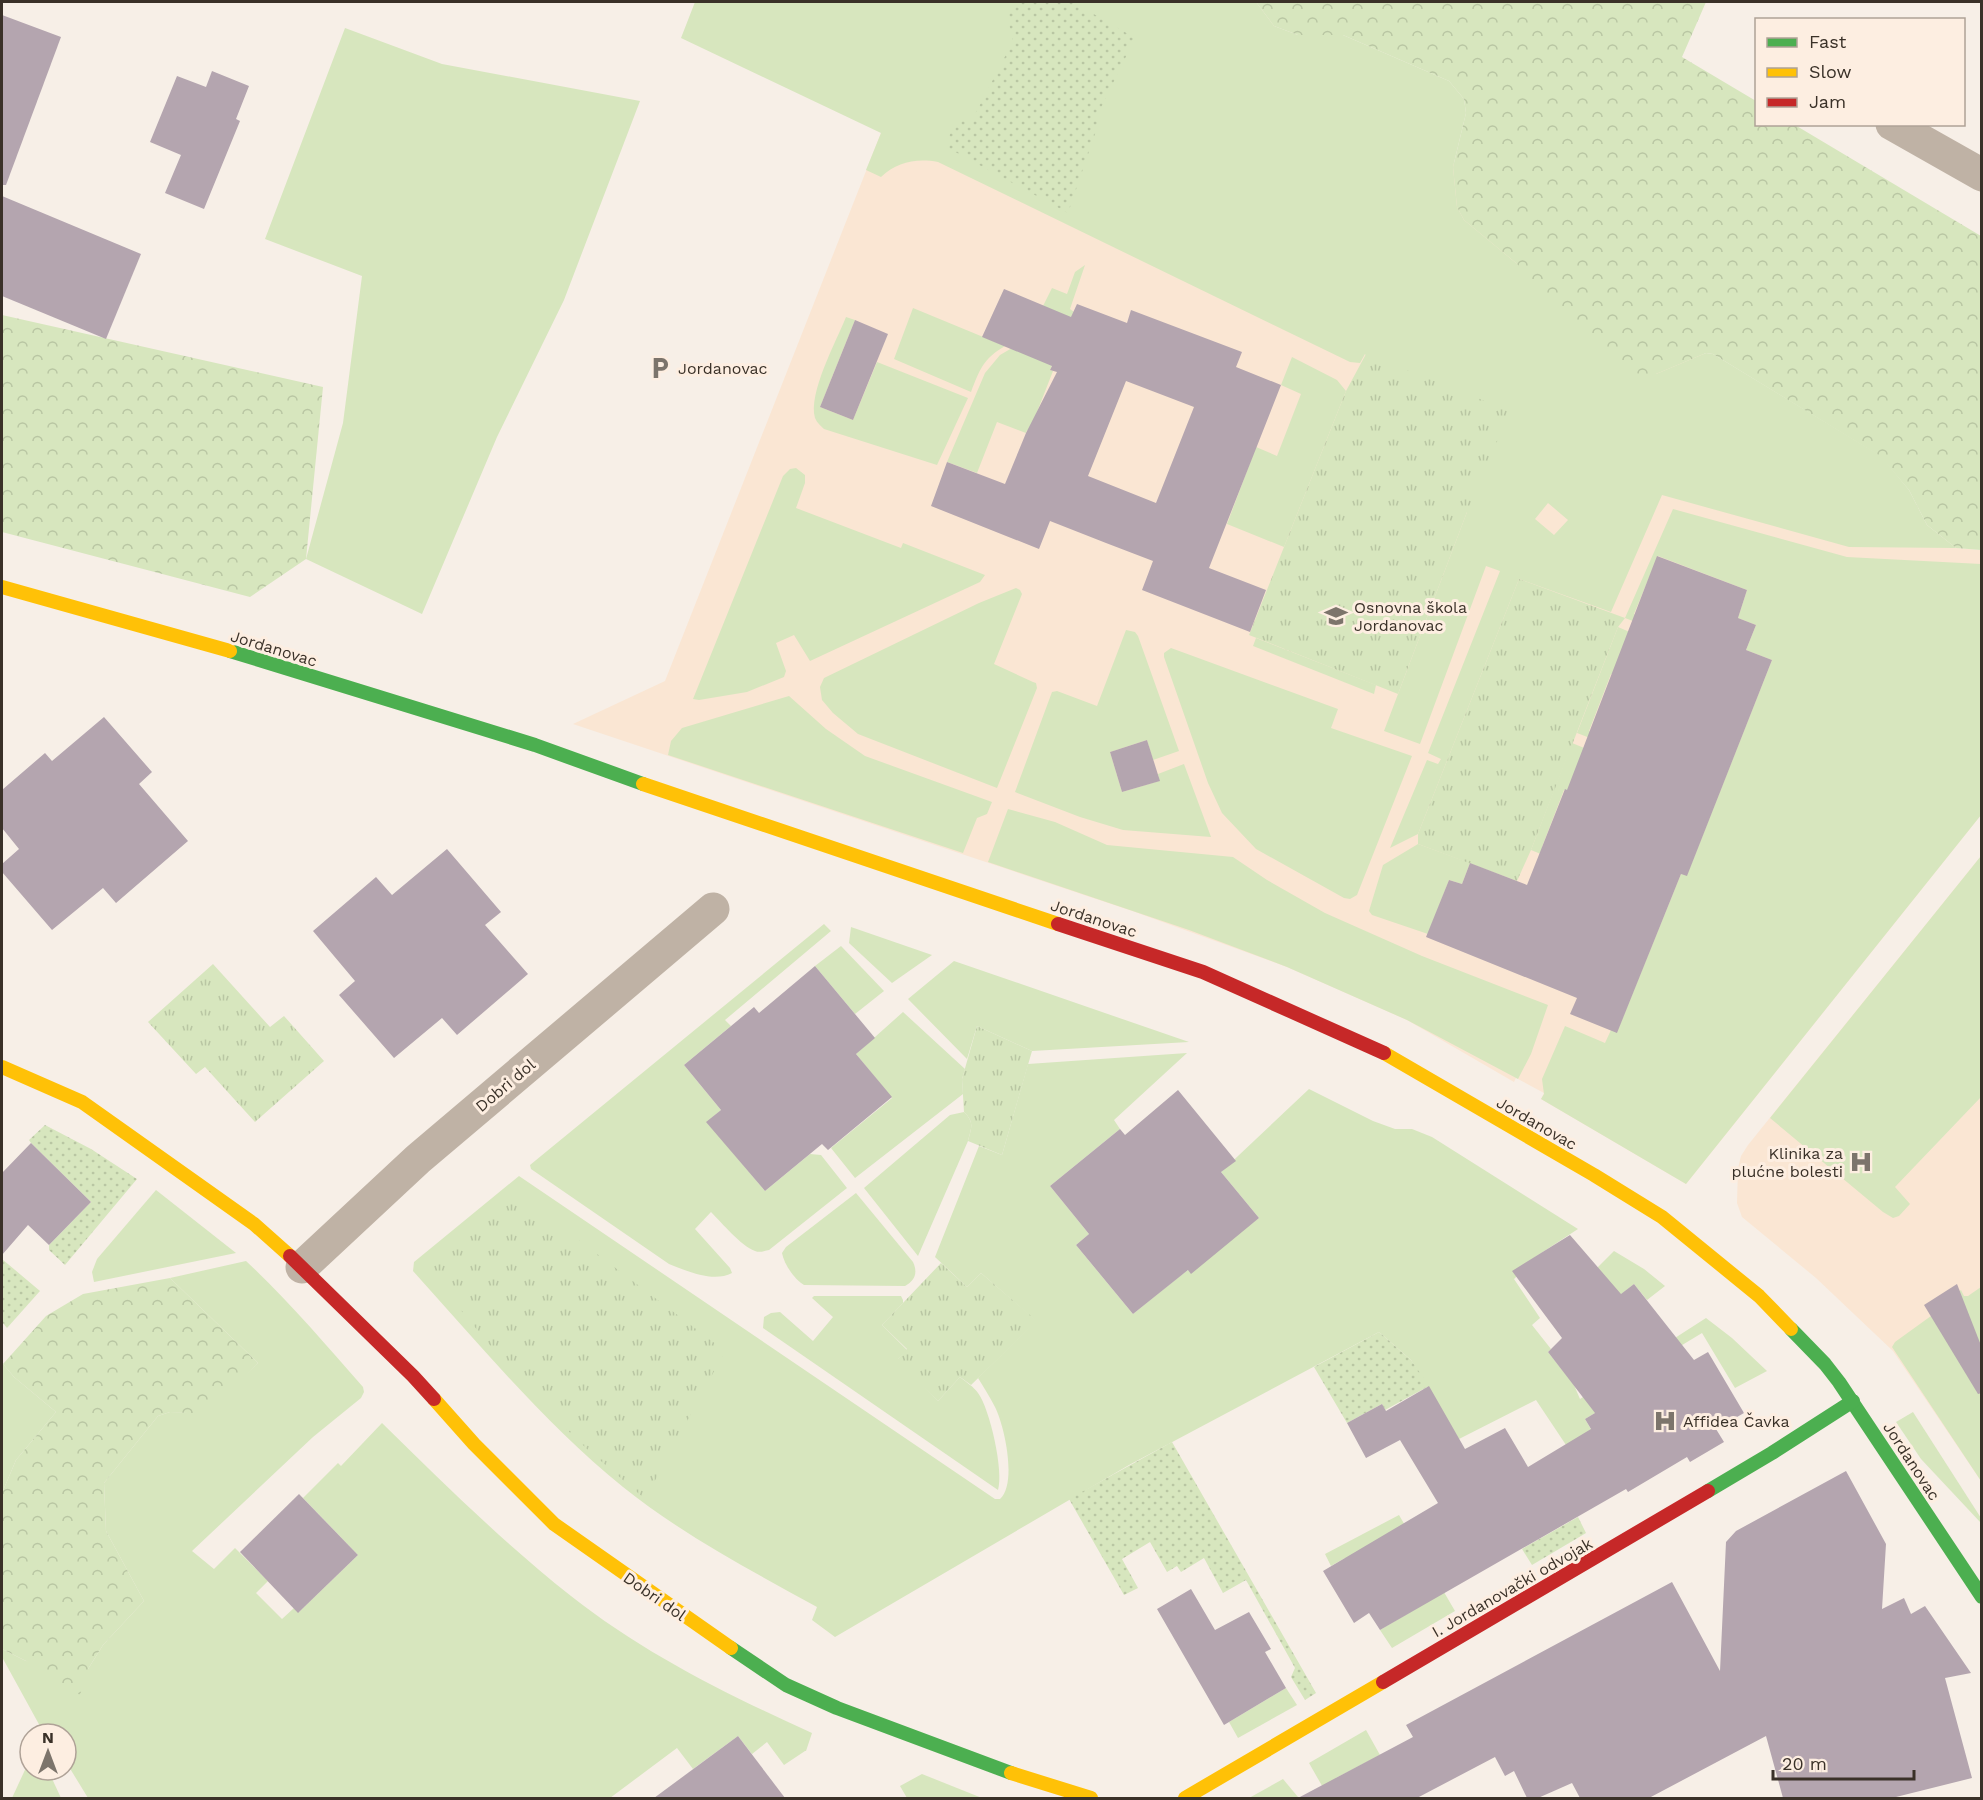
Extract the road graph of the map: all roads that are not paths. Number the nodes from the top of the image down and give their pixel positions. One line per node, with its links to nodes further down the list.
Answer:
1 (1896, 126): 2 (street)
2 (1982, 175)
3 (2, 587): 7 (main road, Jordanovac)
4 (713, 909): 6 (street, Dobri dol)
5 (2, 1067): 6 (main road, Dobri dol)
6 (302, 1267): 9 (main road, Dobri dol)
7 (1853, 1401): 8 (main road, Jordanovac); 10 (main road, I. Jordanovački odvojak)
8 (1982, 1597)
9 (1091, 1798)
10 (1185, 1798)

